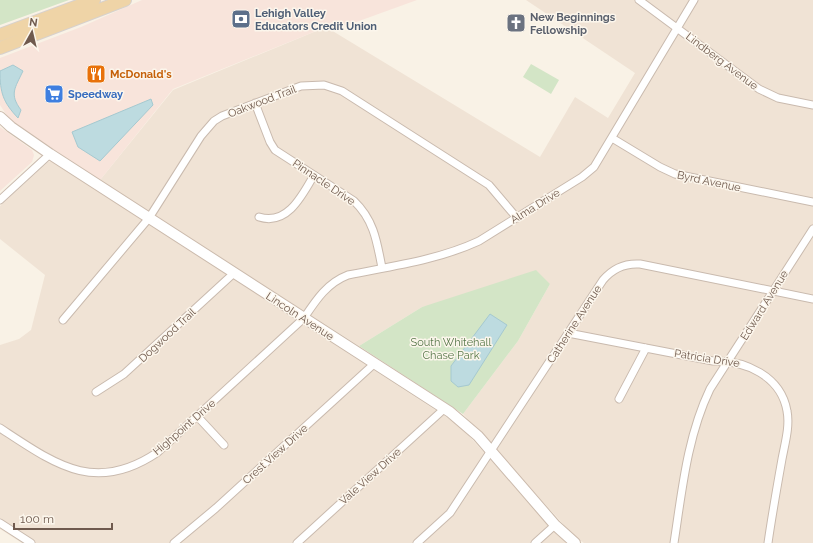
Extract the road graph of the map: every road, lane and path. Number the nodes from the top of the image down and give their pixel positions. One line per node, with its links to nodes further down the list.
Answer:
1 (94, 0): 6 (main road)
2 (125, 0): 7 (main road)
3 (639, 0): 5 (street, Lindberg Avenue)
4 (694, 0): 5 (street, Alma Drive)
5 (677, 28): 9 (street, Lindberg Avenue); 11 (street, Alma Drive)
6 (0, 35)
7 (0, 48)
8 (255, 103): 13 (street, Pinnacle Drive); 17 (street, Oakwood Trail); 18 (street, Oakwood Trail)
9 (813, 104)
10 (0, 117): 12 (street, Lincoln Avenue)
11 (612, 138): 15 (street, Byrd Avenue); 18 (street, Alma Drive)
12 (50, 154): 14 (street); 17 (street, Lincoln Avenue)
13 (314, 175): 16 (street); 20 (street, Pinnacle Drive)
14 (0, 200)
15 (813, 202)
16 (259, 217)
17 (149, 218): 21 (street, Lincoln Avenue); 25 (street, Oakwood Trail)
18 (517, 218): 20 (street, Alma Drive)
19 (813, 229): 22 (street, Edward Avenue)
20 (382, 268): 24 (street, Alma Drive)
21 (234, 273): 24 (street, Lincoln Avenue); 30 (street, Dogwood Trail)
22 (774, 291): 23 (street, Catherine Avenue); 26 (street, Catherine Avenue); 28 (street, Edward Avenue)
23 (813, 298)
24 (304, 318): 29 (street, Lincoln Avenue); 33 (street, Highpoint Drive)
25 (63, 320)
26 (568, 333): 27 (street, Patricia Drive); 36 (street, Catherine Avenue)
27 (646, 348): 28 (street, Patricia Drive); 31 (street)
28 (730, 360): 45 (street, Edward Avenue); 46 (street, Patricia Drive)
29 (375, 363): 32 (street, Lincoln Avenue); 40 (street, Crest View Drive)
30 (96, 392)
31 (620, 399)
32 (444, 409): 36 (street, Lincoln Avenue); 41 (street, Vale View Drive)
33 (197, 416): 34 (street, Highpoint Drive); 35 (street)
34 (0, 428)
35 (224, 445)
36 (490, 451): 38 (street, Lincoln Avenue); 42 (street, Catherine Avenue)
37 (0, 523): 39 (street)
38 (555, 525): 43 (street); 44 (street, Lincoln Avenue)
39 (31, 543)
40 (174, 543)
41 (297, 543)
42 (417, 543)
43 (536, 543)
44 (575, 543)
45 (674, 543)
46 (768, 543)

